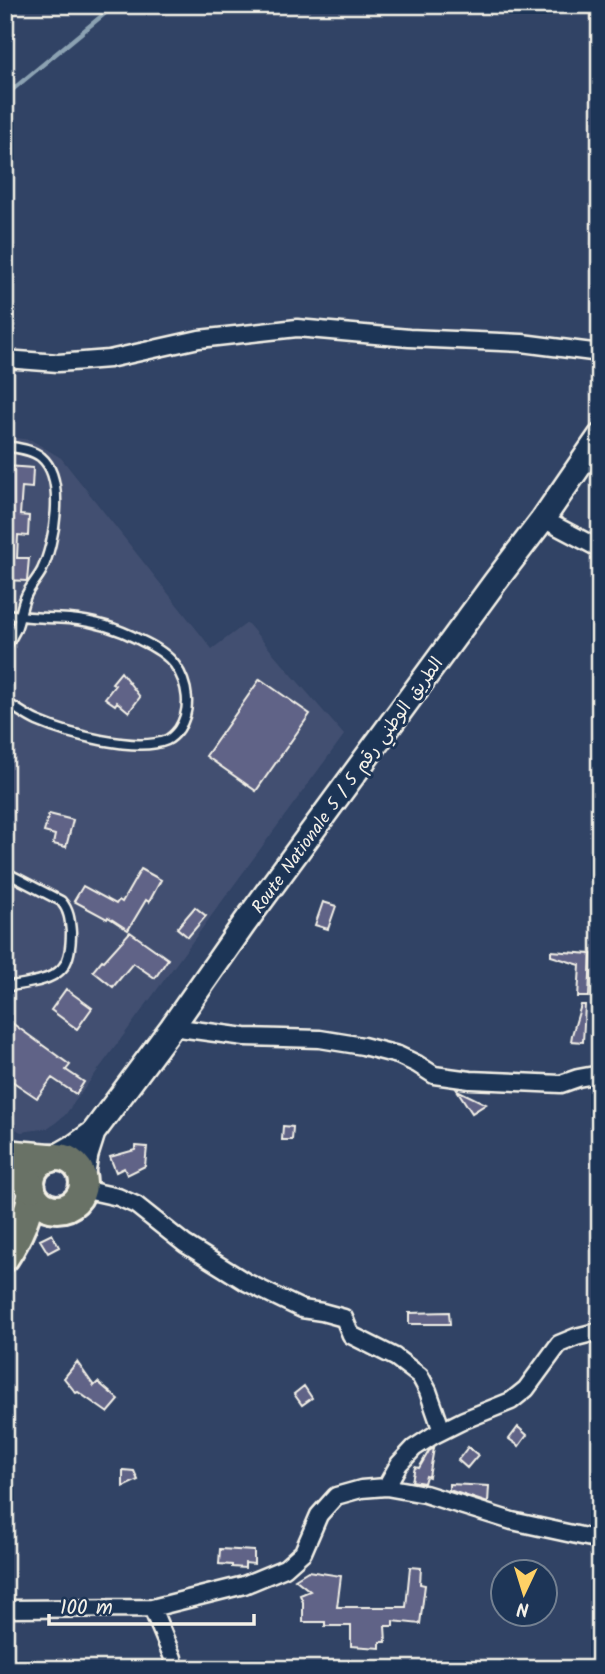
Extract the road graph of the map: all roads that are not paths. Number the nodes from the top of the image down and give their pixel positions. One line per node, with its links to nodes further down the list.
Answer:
1 (600, 353): 2 (street)
2 (5, 359)
3 (600, 436): 5 (main road, Route Nationale 5 / الطريق الوطني رقم 5)
4 (5, 446): 8 (lane)
5 (543, 519): 6 (street); 13 (main road, Route Nationale 5 / الطريق الوطني رقم 5)
6 (600, 549)
7 (5, 613): 8 (lane)
8 (20, 617): 9 (lane); 10 (lane)
9 (5, 648)
10 (5, 702)
11 (5, 872): 12 (lane)
12 (5, 986)
13 (172, 1027): 14 (street); 15 (main road, Route Nationale 5 / الطريق الوطني رقم 5)
14 (600, 1074)
15 (93, 1133): 17 (main road); 19 (main road)
16 (5, 1156): 17 (highway); 18 (highway)
17 (52, 1157): 18 (main road); 19 (main road)
18 (31, 1189): 19 (main road); 20 (main road)
19 (76, 1191): 20 (main road); 22 (street)
20 (11, 1248)
21 (600, 1331): 22 (street)
22 (442, 1431): 23 (street)
23 (386, 1487): 24 (street); 25 (street)
24 (600, 1540)
25 (152, 1608): 26 (street); 27 (street)
26 (5, 1609)
27 (172, 1669)

